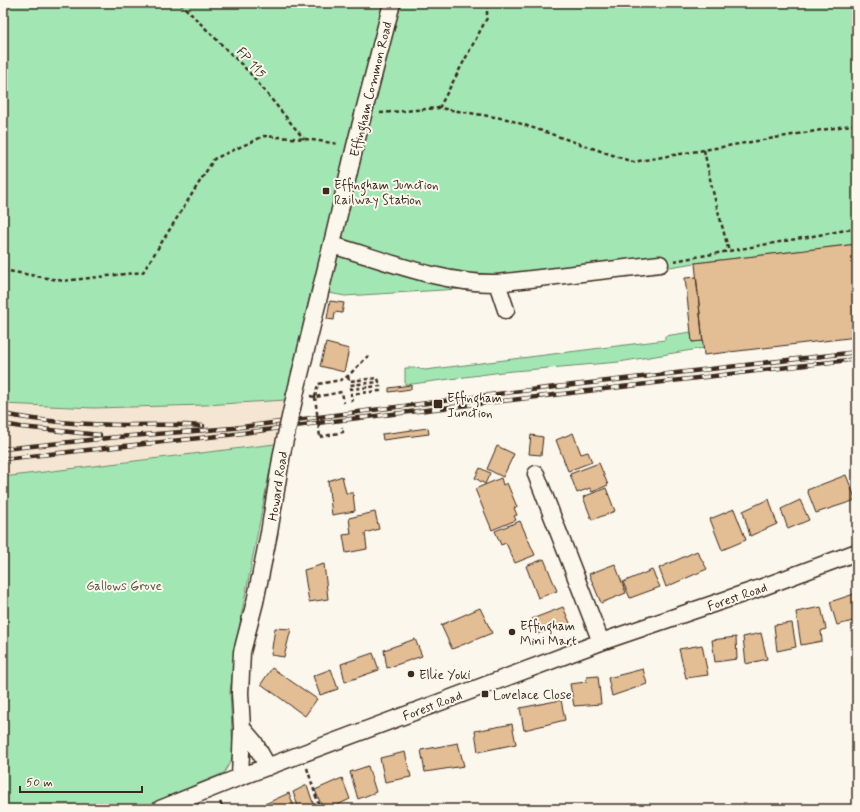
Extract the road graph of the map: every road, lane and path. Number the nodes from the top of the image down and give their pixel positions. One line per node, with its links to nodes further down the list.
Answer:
1 (180, 3): 7 (path, FP 115)
2 (392, 3): 8 (street, Effingham Common Road)
3 (486, 3): 4 (path)
4 (439, 108): 5 (path); 9 (path)
5 (378, 113)
6 (857, 124): 9 (path)
7 (305, 139): 8 (path); 14 (path)
8 (355, 146): 11 (street, Effingham Common Road)
9 (704, 150): 12 (path)
10 (857, 228): 12 (path)
11 (332, 245): 15 (street); 26 (street, Howard Road, bridge)
12 (729, 252): 13 (path)
13 (660, 264): 15 (street)
14 (3, 270)
15 (497, 283): 16 (street)
16 (506, 310)
17 (368, 356): 18 (path)
18 (348, 376): 19 (path); 20 (path)
19 (315, 397): 21 (path); 22 (path, bridge)
20 (352, 402)
21 (344, 403)
22 (342, 427)
23 (536, 474): 25 (street)
24 (857, 552): 25 (street, Forest Road)
25 (601, 642): 27 (street, Forest Road)
26 (242, 728): 28 (street); 29 (street, Howard Road)
27 (303, 754): 28 (street, Forest Road); 31 (path)
28 (268, 767): 29 (street, Forest Road)
29 (240, 777): 30 (street, Forest Road)
30 (165, 808)
31 (320, 809)

